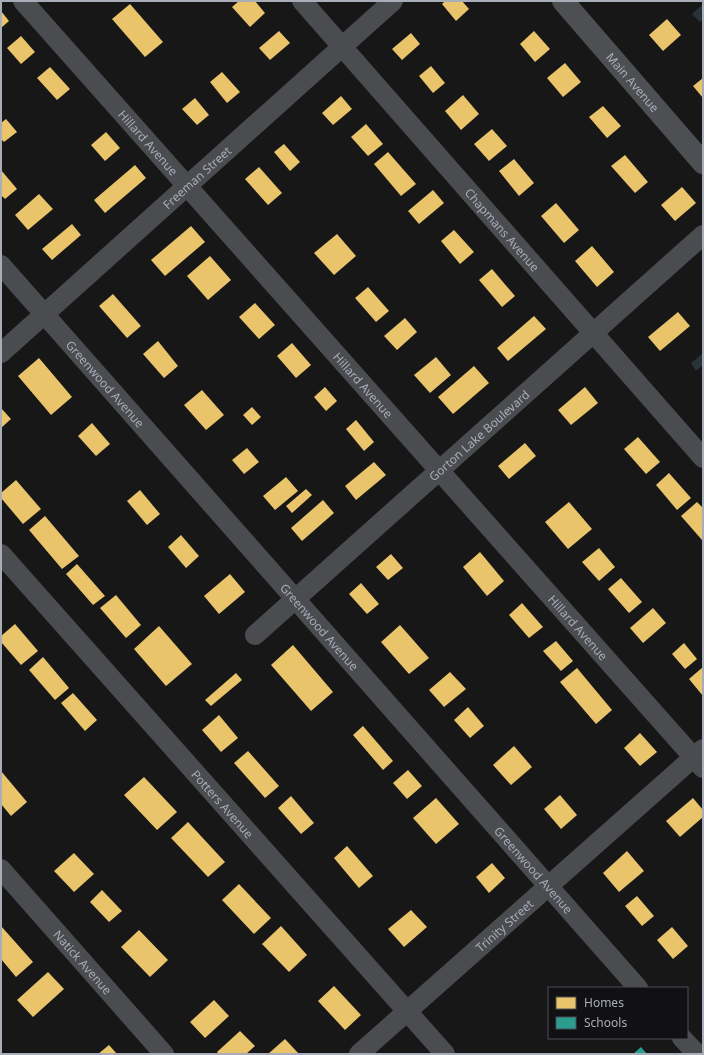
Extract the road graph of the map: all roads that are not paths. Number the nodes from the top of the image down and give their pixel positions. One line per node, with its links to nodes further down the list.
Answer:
1 (23, 1): 7 (street, Hillard Avenue)
2 (302, 1): 5 (street, Chapmans Avenue)
3 (393, 1): 5 (street, Freeman Street)
4 (563, 1): 6 (main road, Main Avenue)
5 (342, 47): 7 (street, Freeman Street); 11 (street, Chapmans Avenue)
6 (703, 163)
7 (187, 186): 10 (street, Freeman Street); 14 (street, Hillard Avenue)
8 (703, 236): 11 (street, Gorton Lake Boulevard)
9 (1, 265): 10 (street, Greenwood Avenue)
10 (44, 314): 12 (street, Freeman Street); 16 (street, Greenwood Avenue)
11 (594, 333): 13 (street, Chapmans Avenue); 14 (street, Gorton Lake Boulevard)
12 (1, 353)
13 (703, 458)
14 (440, 471): 16 (street, Gorton Lake Boulevard); 18 (street, Hillard Avenue)
15 (1, 554): 22 (street, Potters Avenue)
16 (296, 600): 17 (street, Gorton Lake Boulevard); 20 (street, Greenwood Avenue)
17 (255, 635)
18 (700, 758): 20 (street, Trinity Street)
19 (1, 869): 24 (street, Natick Avenue)
20 (548, 886): 21 (street, Greenwood Avenue); 22 (street, Trinity Street)
21 (637, 987)
22 (407, 1011): 25 (street, Trinity Street); 26 (street, Potters Avenue)
23 (683, 1039): 27 (street)
24 (164, 1054)
25 (359, 1054)
26 (445, 1054)
27 (697, 1054)

